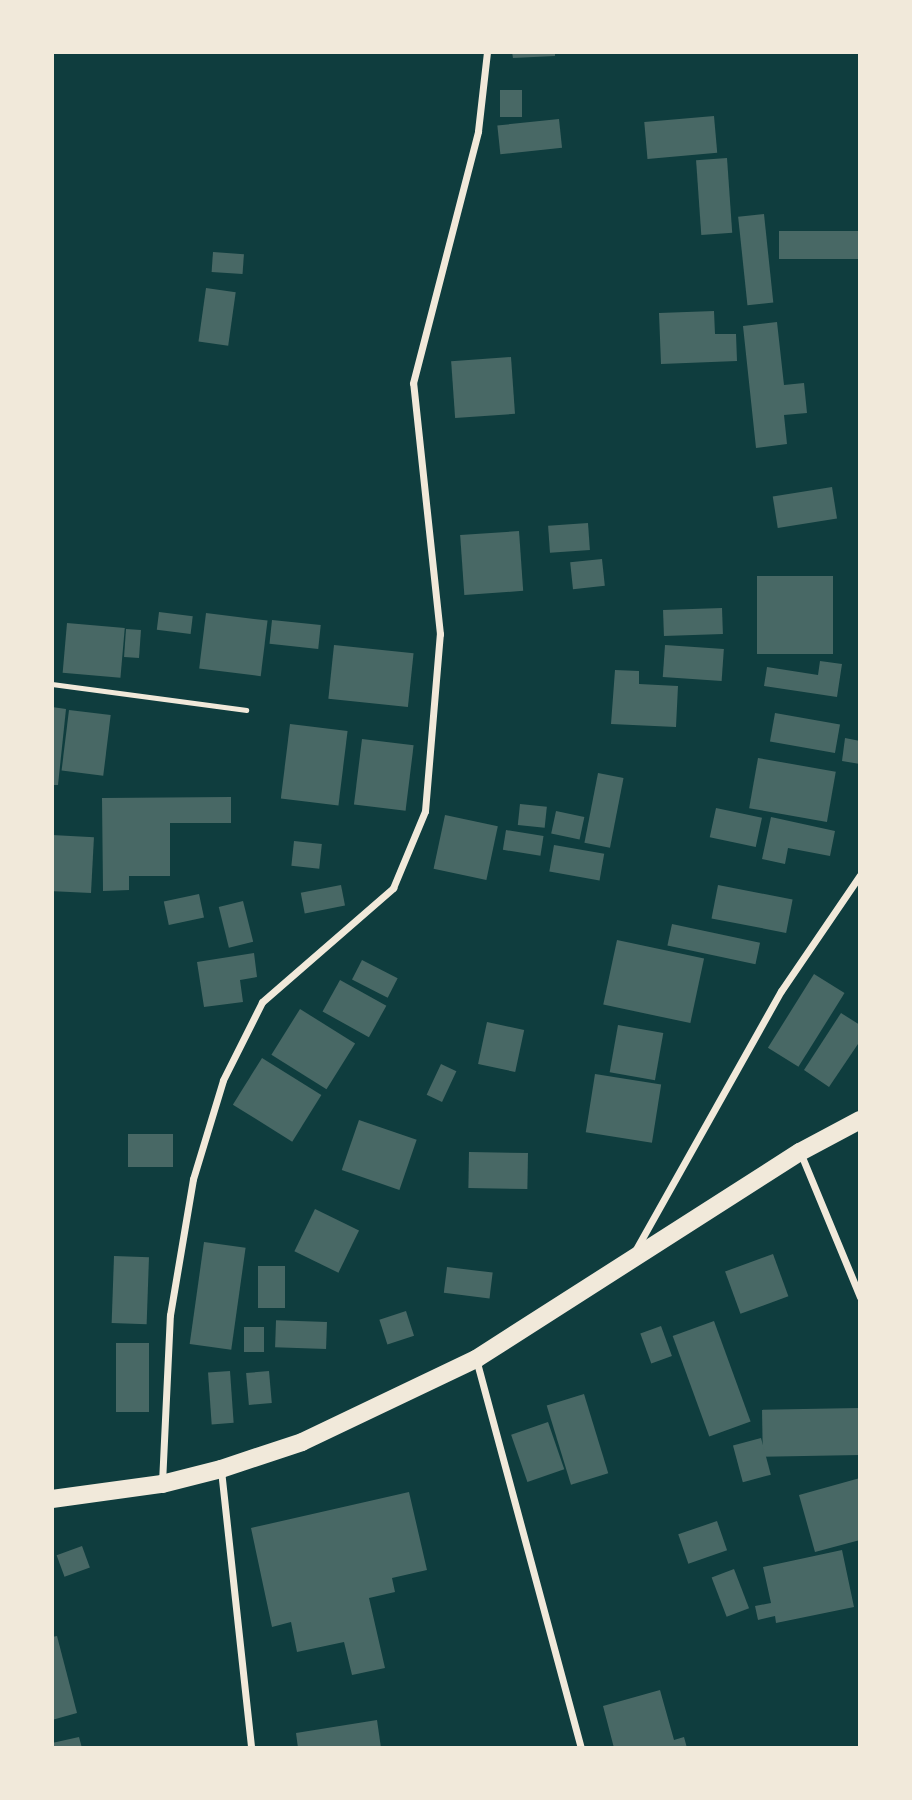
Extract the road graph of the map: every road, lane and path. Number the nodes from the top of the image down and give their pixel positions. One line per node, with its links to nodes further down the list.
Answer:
1 (487, 52): 11 (street)
2 (52, 684): 3 (path)
3 (246, 709)
4 (859, 875): 7 (street)
5 (859, 1120): 6 (main road)
6 (800, 1152): 7 (main road); 8 (street)
7 (630, 1260): 9 (main road)
8 (859, 1297)
9 (476, 1359): 10 (main road); 14 (street)
10 (221, 1469): 11 (main road); 13 (street)
11 (162, 1484): 12 (main road)
12 (52, 1499)
13 (251, 1748)
14 (581, 1748)

